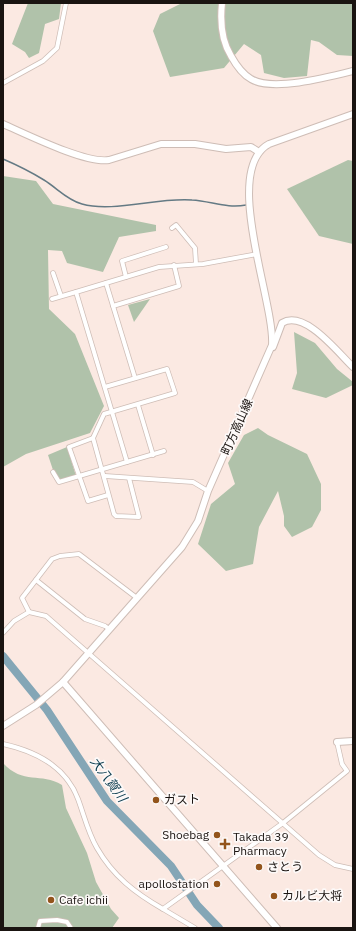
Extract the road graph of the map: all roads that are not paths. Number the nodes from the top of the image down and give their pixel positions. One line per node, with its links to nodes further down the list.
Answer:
1 (66, 3): 4 (street)
2 (222, 3): 3 (street)
3 (353, 71)
4 (3, 83)
5 (353, 114): 7 (street)
6 (3, 124): 7 (street)
7 (259, 152): 10 (street, 町方高山線)
8 (172, 228): 11 (street)
9 (166, 247): 14 (street)
10 (257, 254): 11 (street); 20 (street, 町方高山線)
11 (196, 264): 12 (street)
12 (174, 265): 14 (street); 19 (street)
13 (53, 273): 17 (street)
14 (126, 277): 15 (street)
15 (106, 283): 16 (street); 19 (street)
16 (76, 292): 17 (street); 23 (street)
17 (61, 296): 18 (street)
18 (52, 299)
19 (113, 306): 22 (street)
20 (270, 352): 21 (street); 35 (street, 町方高山線)
21 (353, 367)
22 (135, 378): 23 (street); 24 (street)
23 (105, 388): 25 (street)
24 (138, 405): 25 (street); 28 (street)
25 (113, 412): 26 (street); 29 (street)
26 (93, 438): 30 (street); 32 (street)
27 (164, 451): 28 (street)
28 (153, 455): 29 (street)
29 (127, 462): 30 (street)
30 (102, 470): 32 (street); 33 (street)
31 (53, 472): 32 (street)
32 (79, 476): 36 (street)
33 (105, 476): 34 (street); 36 (street)
34 (128, 478): 35 (street); 36 (street)
35 (208, 491): 38 (street, 町方高山線)
36 (108, 495)
37 (36, 580): 38 (street); 39 (street); 40 (street)
38 (137, 598): 40 (street, 町方高山線)
39 (29, 612): 41 (street); 42 (street)
40 (109, 629): 42 (street, 町方高山線)
41 (3, 633)
42 (88, 653): 43 (street, 町方高山線); 48 (street)
43 (63, 682): 44 (street, 町方高山線); 49 (street)
44 (3, 726)
45 (353, 741): 46 (street)
46 (337, 742): 48 (street)
47 (3, 744): 51 (street)
48 (283, 823): 49 (street); 50 (street)
49 (223, 866): 51 (street); 55 (street)
50 (353, 869)
51 (163, 909): 54 (street)
52 (38, 928): 53 (street)
53 (71, 928)
54 (195, 928)
55 (277, 928)

